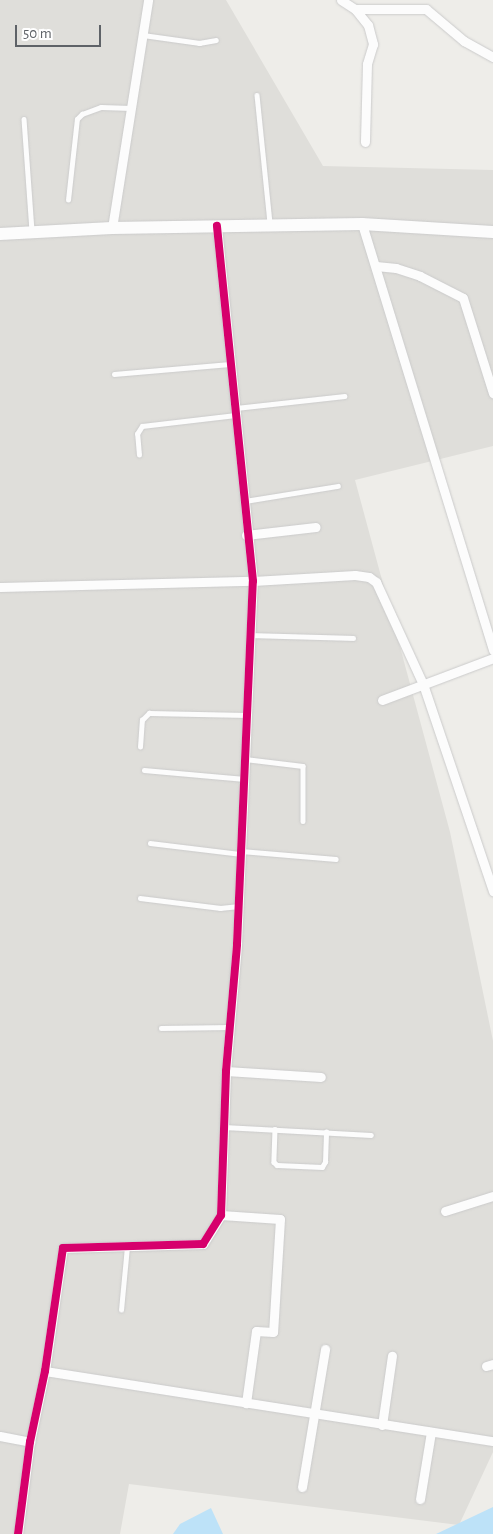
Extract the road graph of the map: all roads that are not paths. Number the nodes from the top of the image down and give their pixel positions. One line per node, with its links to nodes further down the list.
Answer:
1 (148, 0): 4 (street)
2 (342, 0): 3 (street)
3 (355, 9): 6 (street); 10 (street)
4 (143, 35): 5 (lane); 8 (street)
5 (216, 40)
6 (493, 57)
7 (258, 95): 13 (lane)
8 (132, 108): 11 (lane); 15 (street)
9 (24, 119): 16 (lane)
10 (365, 142)
11 (68, 200)
12 (362, 224): 13 (street); 17 (street); 19 (street)
13 (271, 225): 14 (street)
14 (217, 226): 15 (street); 20 (street)
15 (112, 228): 16 (street)
16 (32, 232): 18 (street)
17 (493, 232)
18 (0, 234)
19 (376, 266): 22 (street); 34 (street)
20 (230, 364): 21 (lane); 24 (street)
21 (114, 374)
22 (493, 394)
23 (344, 396): 24 (lane)
24 (235, 411): 25 (lane); 27 (street)
25 (139, 455)
26 (338, 486): 27 (lane)
27 (243, 502): 29 (street)
28 (316, 527): 29 (street)
29 (246, 535): 30 (street)
30 (253, 581): 31 (street); 32 (street); 36 (street)
31 (0, 587)
32 (251, 635): 33 (lane); 38 (street)
33 (353, 638)
34 (493, 650)
35 (493, 658): 36 (street)
36 (423, 684): 37 (street); 47 (street)
37 (382, 700)
38 (247, 715): 39 (lane); 40 (street)
39 (140, 747)
40 (245, 759): 42 (street); 43 (lane)
41 (144, 770): 42 (lane)
42 (245, 779): 45 (street)
43 (304, 821)
44 (150, 843): 45 (lane)
45 (241, 853): 46 (lane); 49 (street)
46 (336, 859)
47 (493, 891)
48 (140, 898): 49 (lane)
49 (239, 906): 50 (street)
50 (230, 1027): 51 (lane); 52 (street)
51 (160, 1028)
52 (226, 1071): 53 (street); 54 (street)
53 (321, 1077)
54 (224, 1127): 55 (lane); 60 (street)
55 (275, 1130): 56 (lane); 56 (lane)
56 (326, 1132): 57 (lane)
57 (370, 1134)
58 (493, 1196): 59 (street)
59 (444, 1211)
60 (221, 1215): 61 (street); 66 (street)
61 (126, 1246): 62 (lane); 65 (street)
62 (121, 1310)
63 (325, 1349): 67 (street)
64 (392, 1356): 68 (street)
65 (45, 1371): 66 (street); 71 (street)
66 (246, 1403): 67 (street)
67 (314, 1415): 68 (street); 73 (street)
68 (382, 1425): 69 (street)
69 (431, 1432): 72 (street); 74 (street)
70 (0, 1436): 71 (street)
71 (30, 1442): 75 (street)
72 (493, 1442)
73 (302, 1488)
74 (420, 1499)
75 (18, 1534)

